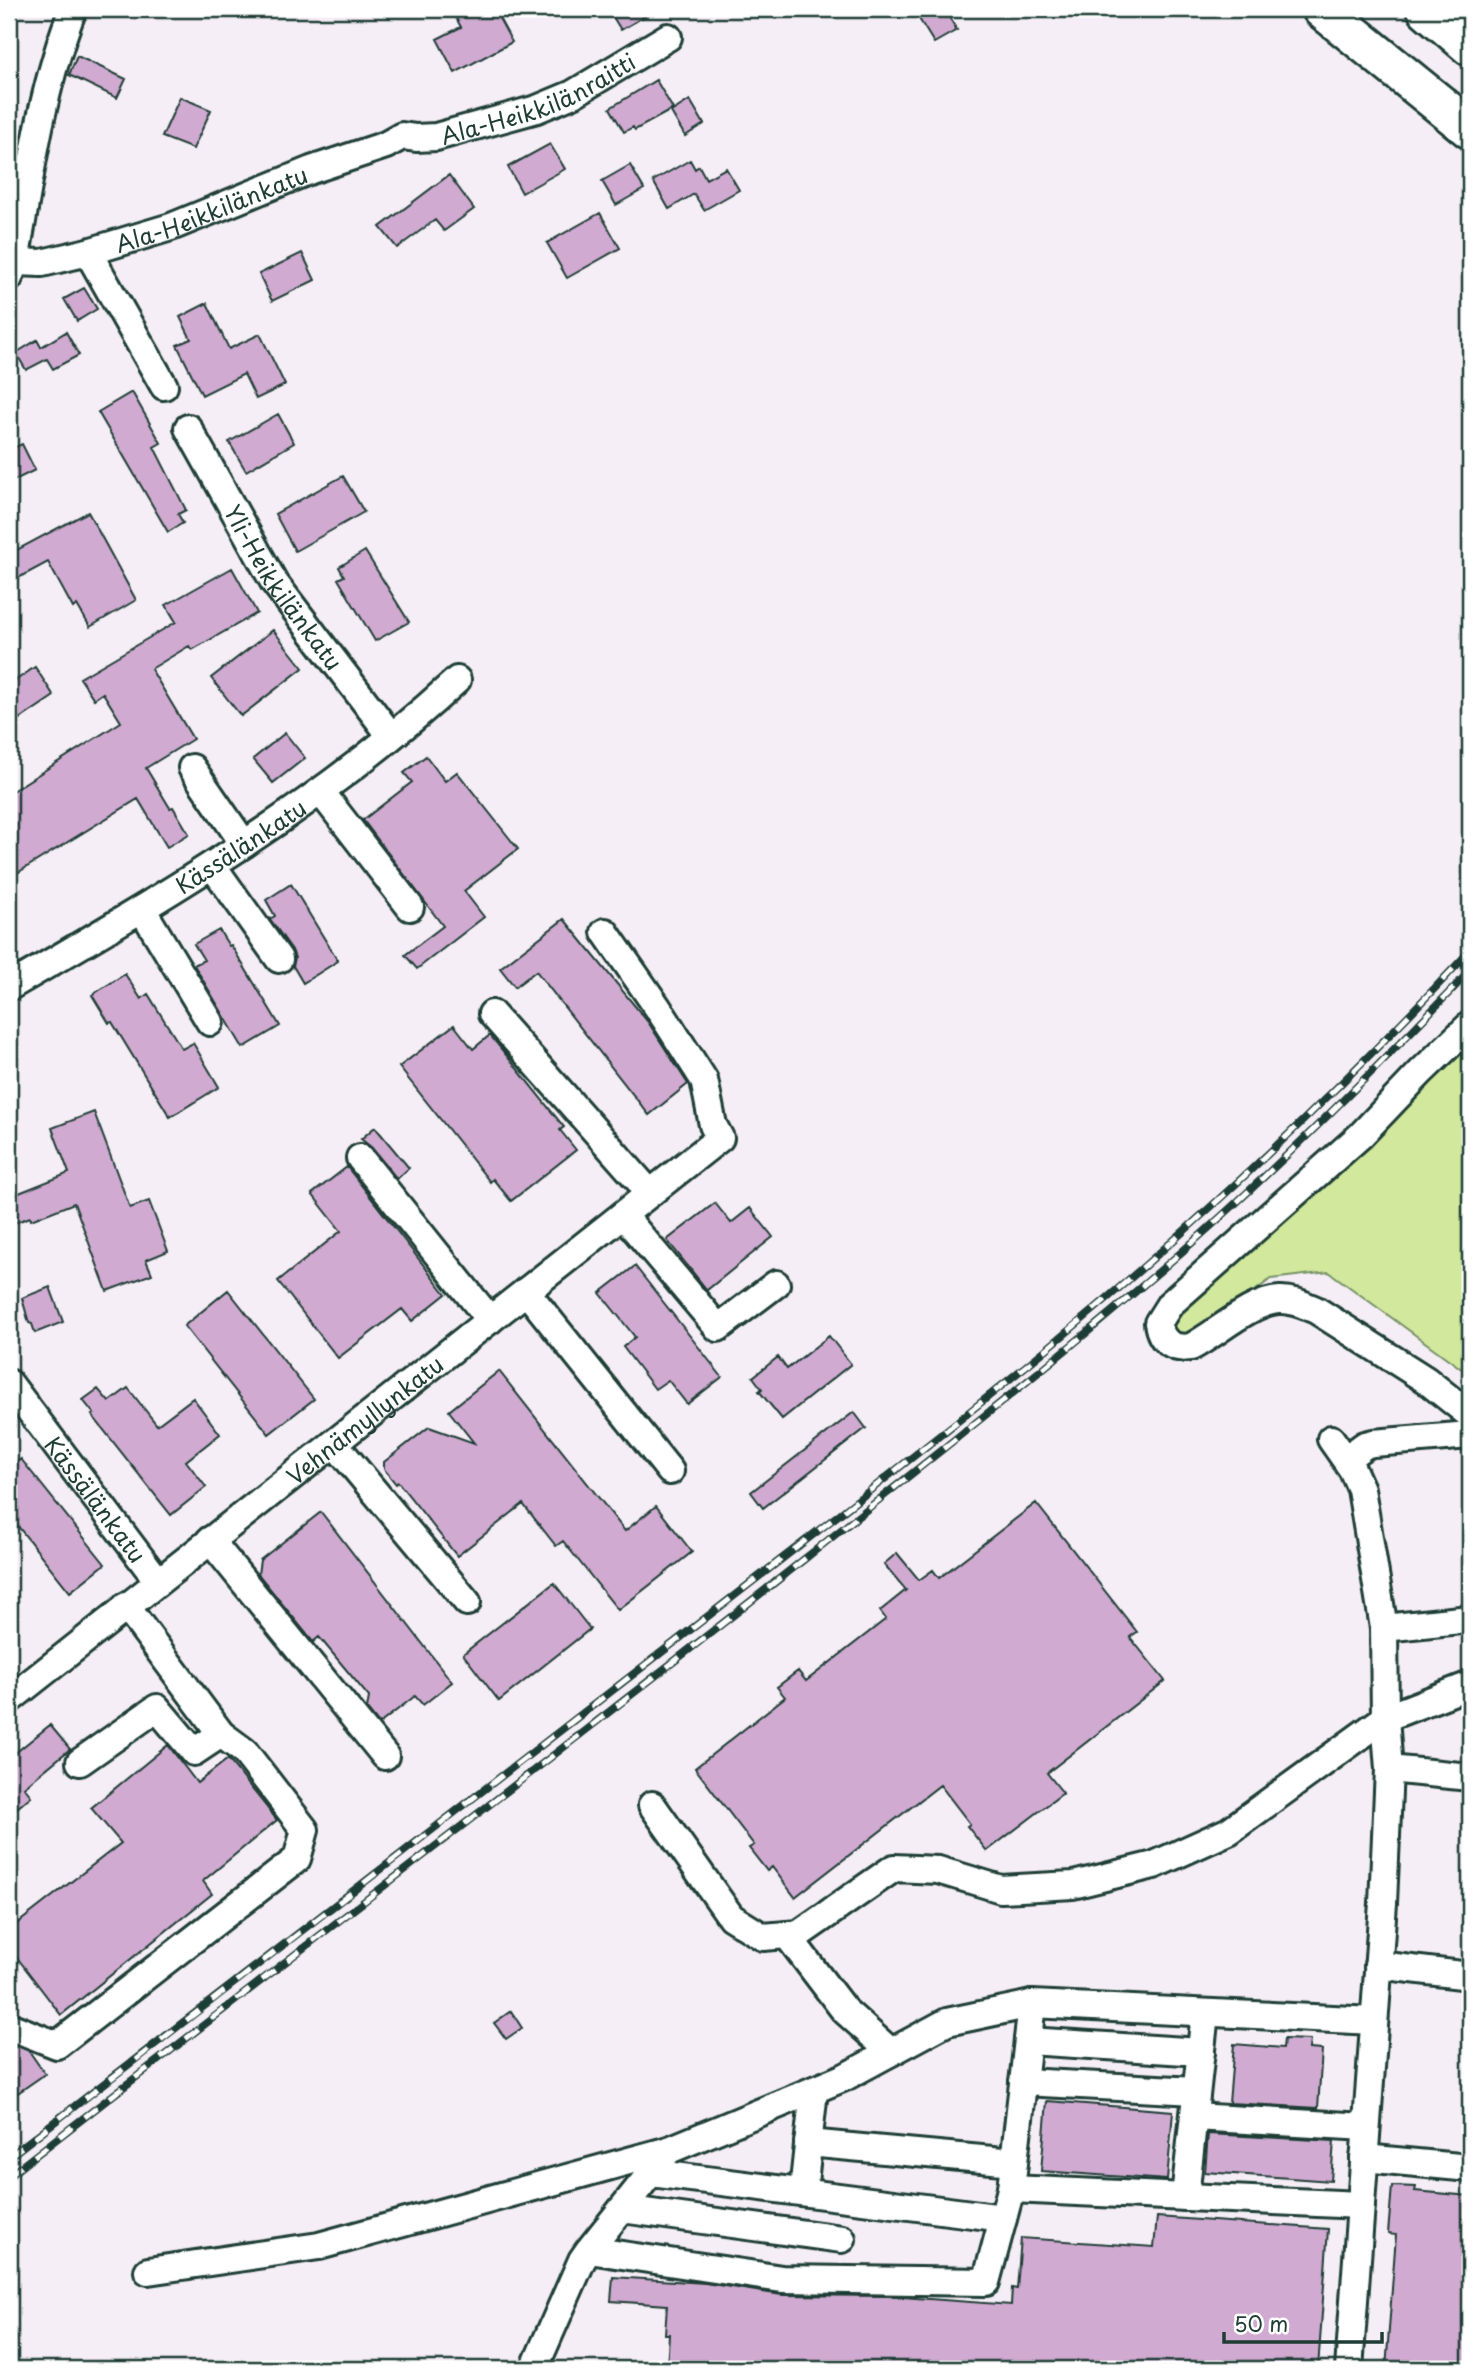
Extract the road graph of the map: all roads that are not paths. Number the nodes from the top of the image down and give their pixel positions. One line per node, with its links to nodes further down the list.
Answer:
1 (73, 9): 7 (street)
2 (1322, 9): 4 (highway)
3 (668, 37): 5 (street, Ala-Heikkilänraitti)
4 (1470, 129)
5 (402, 136): 6 (street, Ala-Heikkilänkatu)
6 (88, 252): 7 (street, Ala-Heikkilänkatu); 8 (street)
7 (12, 270)
8 (164, 386)
9 (188, 428): 11 (street, Yli-Heikkilänkatu)
10 (457, 680): 11 (street, Kässälänkatu)
11 (391, 736): 13 (street, Kässälänkatu)
12 (192, 768): 14 (street)
13 (321, 792): 14 (street, Kässälänkatu); 16 (street)
14 (244, 844): 15 (street, Kässälänkatu)
15 (212, 865): 17 (street, Kässälänkatu); 19 (street)
16 (410, 907)
17 (142, 909): 20 (street, Kässälänkatu); 22 (street)
18 (605, 932): 25 (street, Vehnämyllynkatu)
19 (279, 959)
20 (9, 987)
21 (492, 1014): 25 (street)
22 (210, 1023)
23 (1470, 1025): 31 (street)
24 (360, 1158): 29 (street)
25 (650, 1193): 26 (street, Vehnämyllynkatu)
26 (623, 1214): 27 (street); 28 (street, Vehnämyllynkatu)
27 (776, 1284)
28 (526, 1291): 29 (street, Vehnämyllynkatu); 34 (street)
29 (490, 1320): 33 (street, Vehnämyllynkatu)
30 (9, 1383): 36 (street, Kässälänkatu)
31 (1470, 1415)
32 (1470, 1435): 40 (street)
33 (334, 1443): 35 (street, Vehnämyllynkatu); 37 (street)
34 (670, 1471)
35 (210, 1540): 36 (street, Vehnämyllynkatu); 45 (street)
36 (158, 1581): 38 (street, Vehnämyllynkatu)
37 (467, 1602)
38 (127, 1606): 42 (street, Vehnämyllynkatu); 44 (street)
39 (1470, 1619): 40 (street)
40 (1384, 1628): 43 (street)
41 (1470, 1685): 43 (street)
42 (9, 1700)
43 (1385, 1718): 47 (street); 50 (street)
44 (221, 1734): 46 (street); 56 (street)
45 (385, 1756)
46 (80, 1762)
47 (1389, 1769): 48 (street); 51 (street)
48 (1470, 1777)
49 (652, 1805): 50 (street)
50 (787, 1935): 58 (street)
51 (1378, 1965): 52 (street); 55 (street)
52 (1470, 1976)
53 (1032, 2004): 54 (street); 57 (street); 58 (street)
54 (1205, 2013): 55 (street); 59 (street)
55 (1374, 2021): 63 (street)
56 (9, 2026)
57 (1028, 2041): 59 (street); 60 (street)
58 (891, 2052): 61 (street)
59 (1200, 2052): 62 (street)
60 (1023, 2082): 62 (street); 67 (street)
61 (814, 2090): 64 (street); 65 (street)
62 (1195, 2104): 63 (street); 72 (street)
63 (1366, 2127): 66 (street)
64 (808, 2143): 67 (street); 71 (street)
65 (669, 2150): 69 (street); 78 (street)
66 (1364, 2158): 68 (street); 73 (street)
67 (1014, 2162): 70 (street)
68 (1470, 2168)
69 (651, 2173): 71 (street); 74 (street)
70 (1010, 2189): 72 (street); 75 (street)
71 (803, 2192): 75 (street)
72 (1185, 2197): 73 (street)
73 (1361, 2205): 80 (street)
74 (622, 2209): 76 (street); 77 (street)
75 (1003, 2218): 77 (street)
76 (842, 2239)
77 (589, 2250): 79 (street)
78 (148, 2271)
79 (534, 2369)
80 (1349, 2369)

